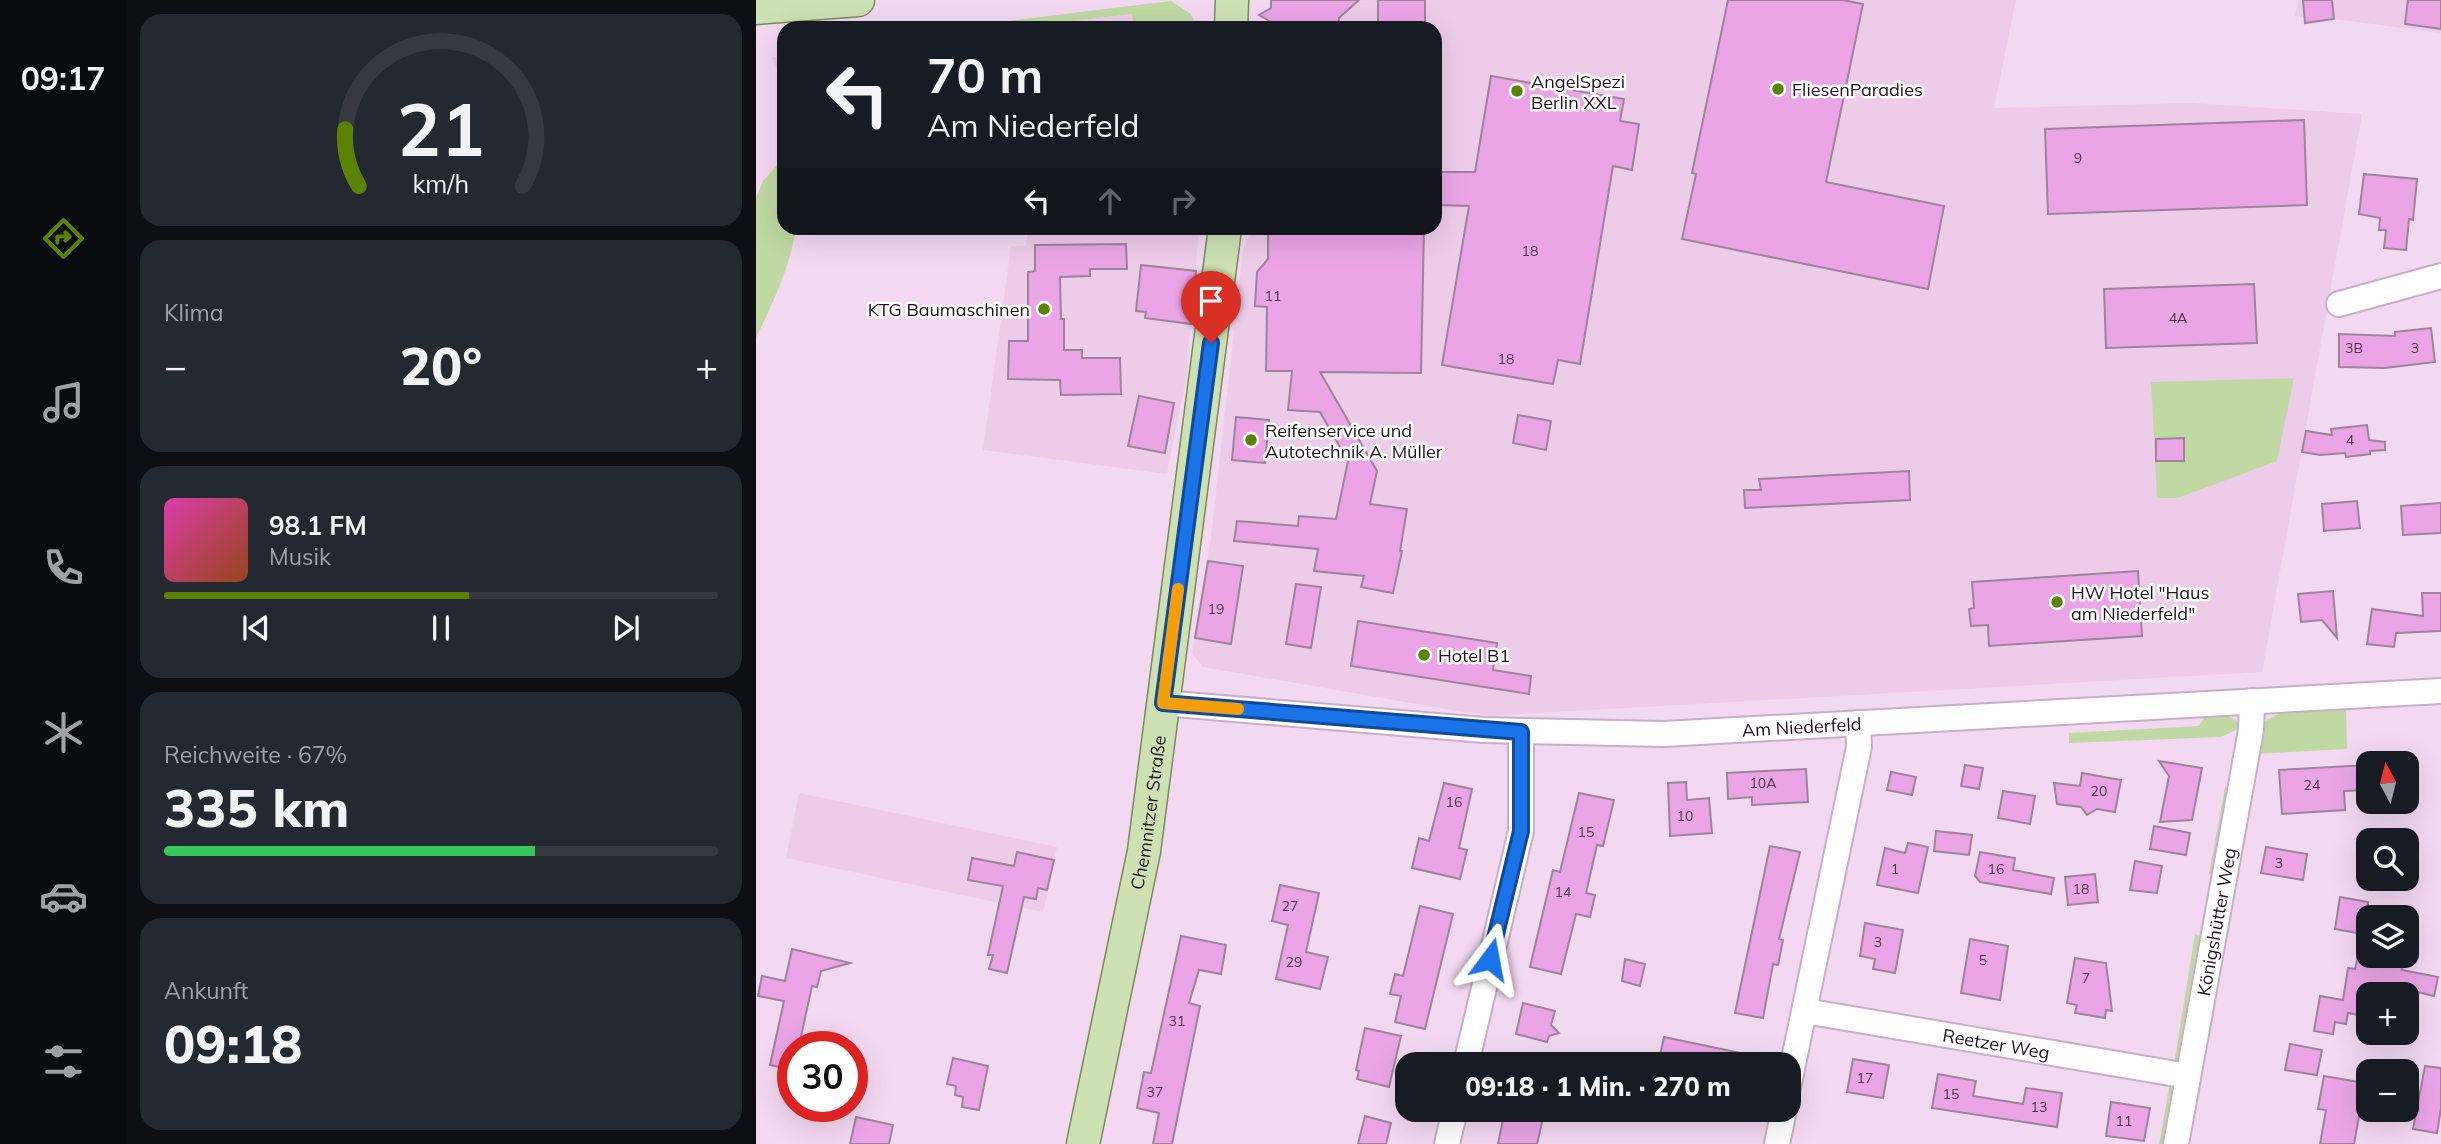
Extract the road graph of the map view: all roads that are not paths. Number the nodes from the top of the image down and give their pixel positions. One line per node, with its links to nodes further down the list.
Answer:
1 (858, 0): 3 (main road)
2 (1232, 0): 4 (main road)
3 (756, 8)
4 (1231, 21)
5 (1224, 235): 10 (main road, Chemnitzer Straße)
6 (2441, 276): 7 (street)
7 (2339, 304)
8 (2441, 691): 9 (street, Am Niederfeld)
9 (2252, 701): 11 (street, Am Niederfeld); 16 (street, Königshütter Weg)
10 (1163, 703): 12 (street, Am Niederfeld); 19 (main road, Chemnitzer Straße)
11 (1858, 723): 12 (street, Am Niederfeld); 13 (street)
12 (1521, 732): 14 (street)
13 (1805, 1011): 15 (street); 16 (street, Reetzer Weg)
14 (1469, 1052)
15 (1796, 1052)
16 (2188, 1076): 22 (street, Königshütter Weg)
17 (1452, 1122): 20 (street)
18 (1782, 1122): 21 (street)
19 (1083, 1144)
20 (1447, 1144)
21 (1777, 1144)
22 (2176, 1144)

